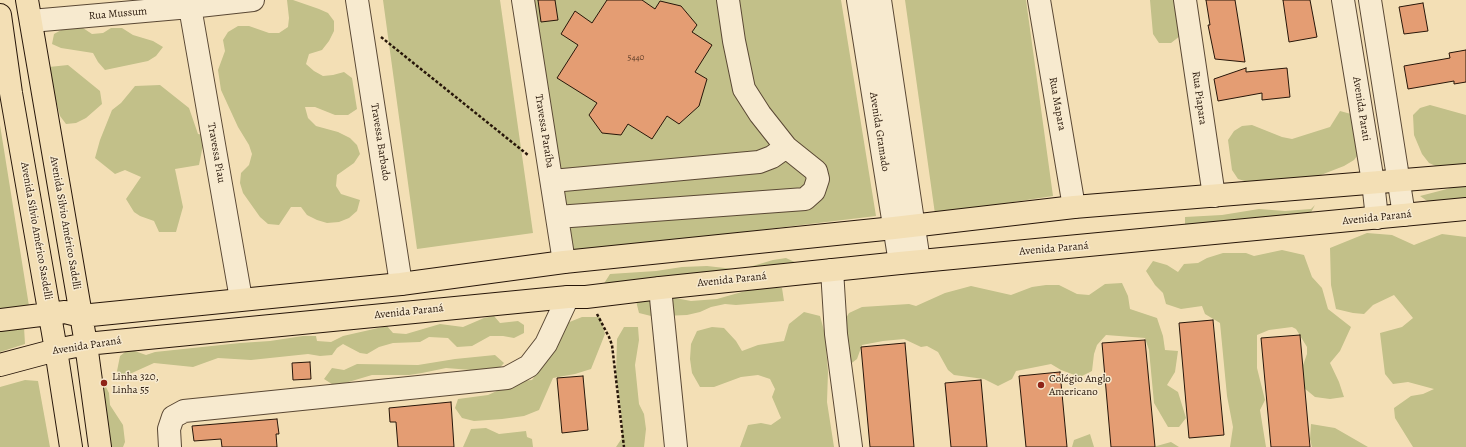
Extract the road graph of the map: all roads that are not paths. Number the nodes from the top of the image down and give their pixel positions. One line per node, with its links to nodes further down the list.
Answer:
1 (27, 0): 14 (main road, Avenida Silvio Américo Sadelli)
2 (253, 0): 12 (street, Rua Mussum)
3 (357, 0): 31 (street, Travessa Barbado)
4 (523, 0): 18 (street, Travessa Paraíba)
5 (728, 0): 16 (street)
6 (858, 0): 27 (street, Avenida Gramado)
7 (880, 0): 27 (street, Avenida Gramado)
8 (1039, 0): 22 (street, Rua Mapara)
9 (1185, 0): 21 (street, Rua Piapara)
10 (1343, 0): 20 (street, Avenida Parati)
11 (1370, 0): 19 (street)
12 (190, 7): 14 (street, Rua Mussum); 34 (street, Travessa Piau)
13 (0, 15): 15 (main road, Avenida Sílvio Américo Sasdelli)
14 (31, 21): 36 (main road, Avenida Silvio Américo Sadelli)
15 (6, 94): 35 (main road, Avenida Sílvio Américo Sasdelli)
16 (786, 147): 18 (street); 25 (street)
17 (1466, 175): 19 (main road)
18 (551, 177): 25 (street, Travessa Paraíba)
19 (1399, 181): 20 (main road); 24 (street)
20 (1373, 182): 21 (main road); 26 (street, Avenida Parati)
21 (1214, 196): 22 (main road)
22 (1074, 207): 27 (main road)
23 (1466, 209): 24 (main road, Avenida Paraná)
24 (1404, 215): 26 (main road, Avenida Paraná)
25 (557, 217): 28 (street, Travessa Paraíba)
26 (1377, 218): 29 (main road, Avenida Paraná)
27 (904, 226): 28 (main road); 29 (street, Avenida Gramado)
28 (564, 262): 31 (main road)
29 (910, 262): 30 (main road, Avenida Paraná)
30 (832, 270): 32 (main road, Avenida Paraná); 45 (street)
31 (402, 284): 34 (main road)
32 (660, 288): 33 (main road, Avenida Paraná); 44 (street)
33 (577, 297): 38 (main road, Avenida Paraná); 43 (street)
34 (241, 300): 36 (main road)
35 (50, 314): 36 (main road); 37 (main road); 39 (main road, Avenida Sílvio Américo Sasdelli)
36 (81, 316): 38 (main road, Avenida Silvio Américo Sadelli)
37 (0, 320)
38 (86, 344): 39 (main road, Avenida Paraná); 42 (main road, Avenida Silvio Américo Sadelli)
39 (56, 350): 40 (main road, Avenida Paraná); 41 (main road, Avenida Sílvio Américo Sasdelli)
40 (0, 365)
41 (72, 447)
42 (100, 447)
43 (170, 447)
44 (676, 447)
45 (851, 447)

